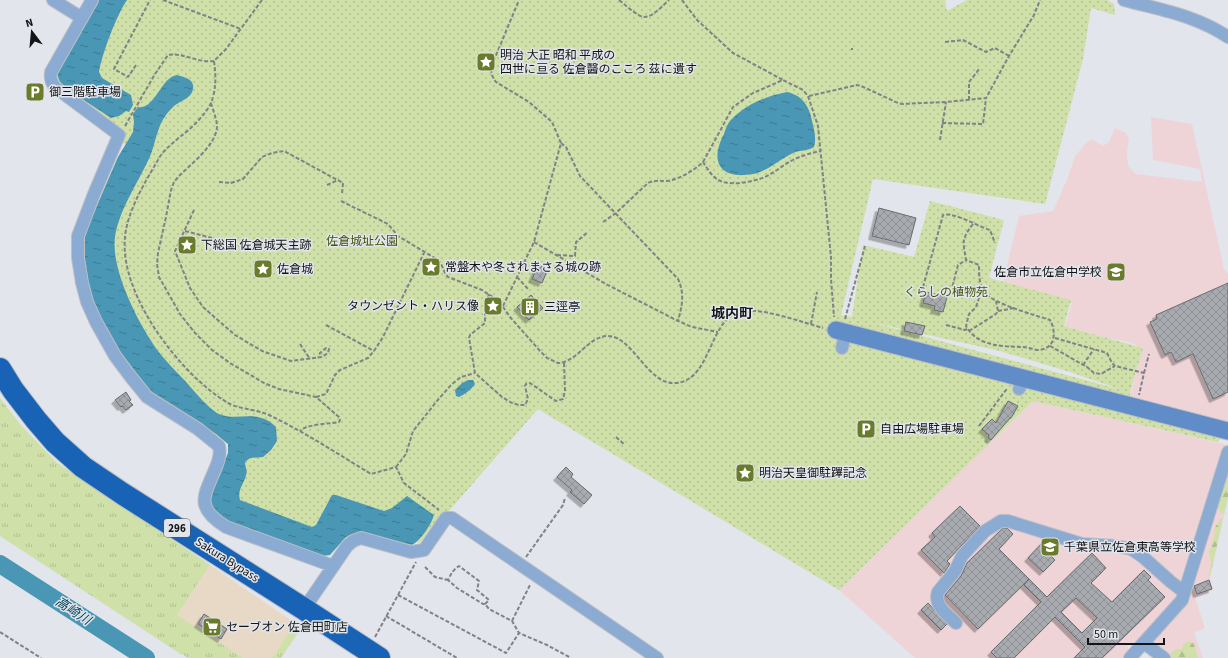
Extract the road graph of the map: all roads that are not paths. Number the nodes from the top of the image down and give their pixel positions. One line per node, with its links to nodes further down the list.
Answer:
1 (53, 0): 4 (street)
2 (92, 0): 4 (street)
3 (1124, 0): 5 (street)
4 (82, 18): 10 (street)
5 (1228, 37)
6 (841, 336): 8 (street)
7 (0, 369): 12 (highway, Sakura Bypass / 296)
8 (1228, 432)
9 (1228, 452): 11 (street)
10 (333, 566): 12 (street); 16 (street)
11 (1184, 592): 13 (street); 14 (street)
12 (304, 608): 15 (highway, Sakura Bypass / 296)
13 (956, 623)
14 (1144, 643): 17 (street); 18 (street)
15 (373, 654)
16 (657, 658)
17 (1130, 658)
18 (1164, 658)

